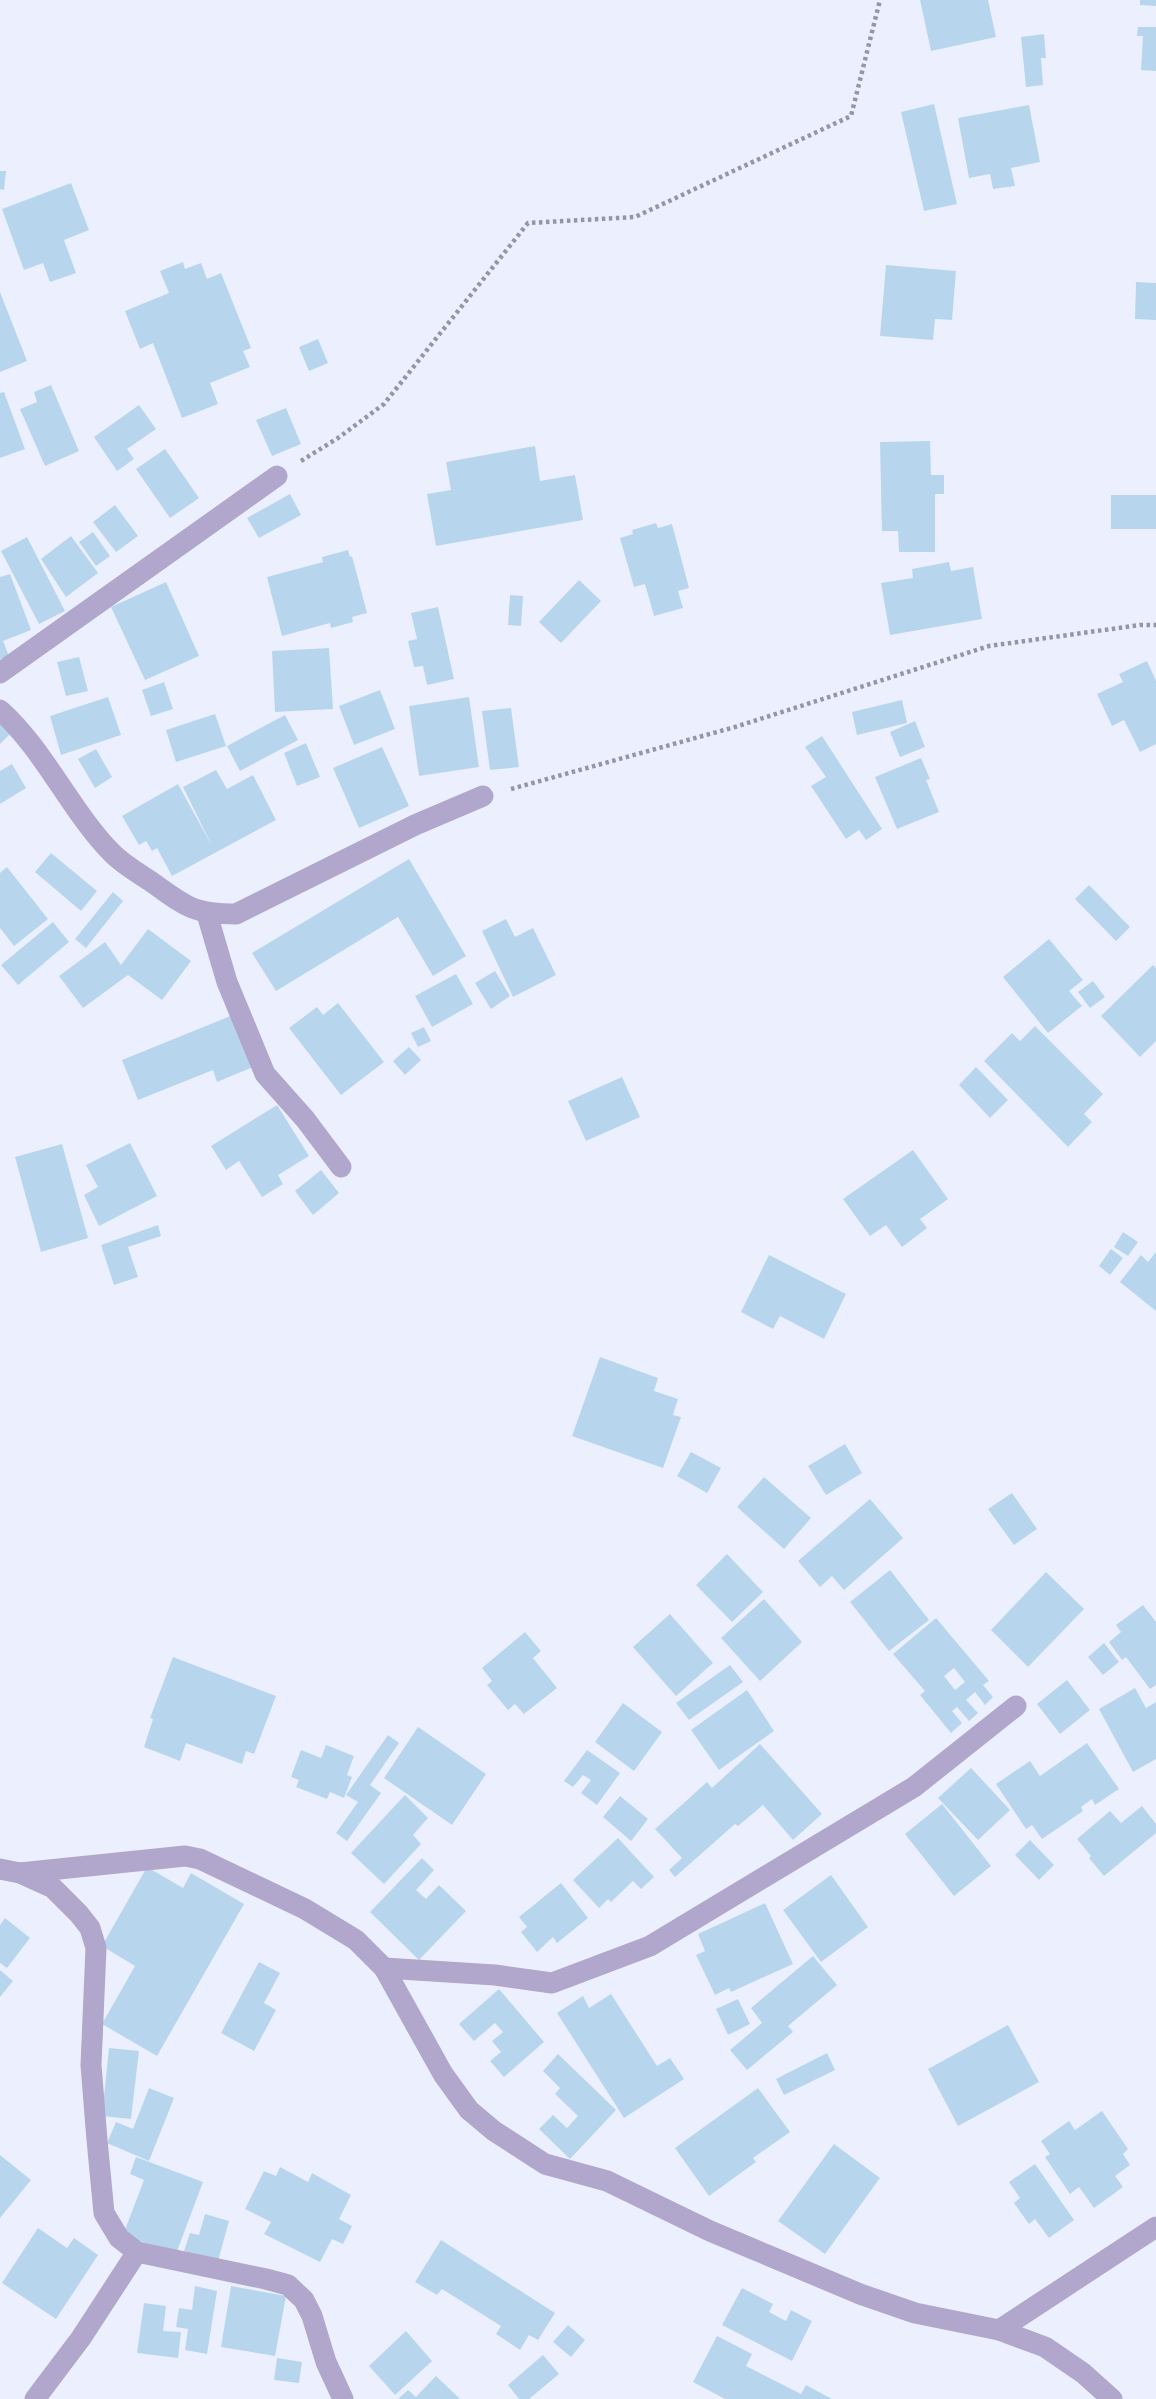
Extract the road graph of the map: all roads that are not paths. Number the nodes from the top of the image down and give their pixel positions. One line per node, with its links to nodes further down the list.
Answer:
1 (276, 476): 2 (street)
2 (0, 674)
3 (0, 710): 5 (street)
4 (483, 796): 5 (street)
5 (207, 914): 6 (street)
6 (341, 1167)
7 (1016, 1706): 9 (street)
8 (10, 1871): 9 (street); 11 (street)
9 (384, 1969): 12 (street)
10 (1156, 2227): 12 (street)
11 (137, 2252): 13 (street); 14 (street)
12 (999, 2330): 15 (street)
13 (35, 2399)
14 (343, 2399)
15 (1112, 2399)

